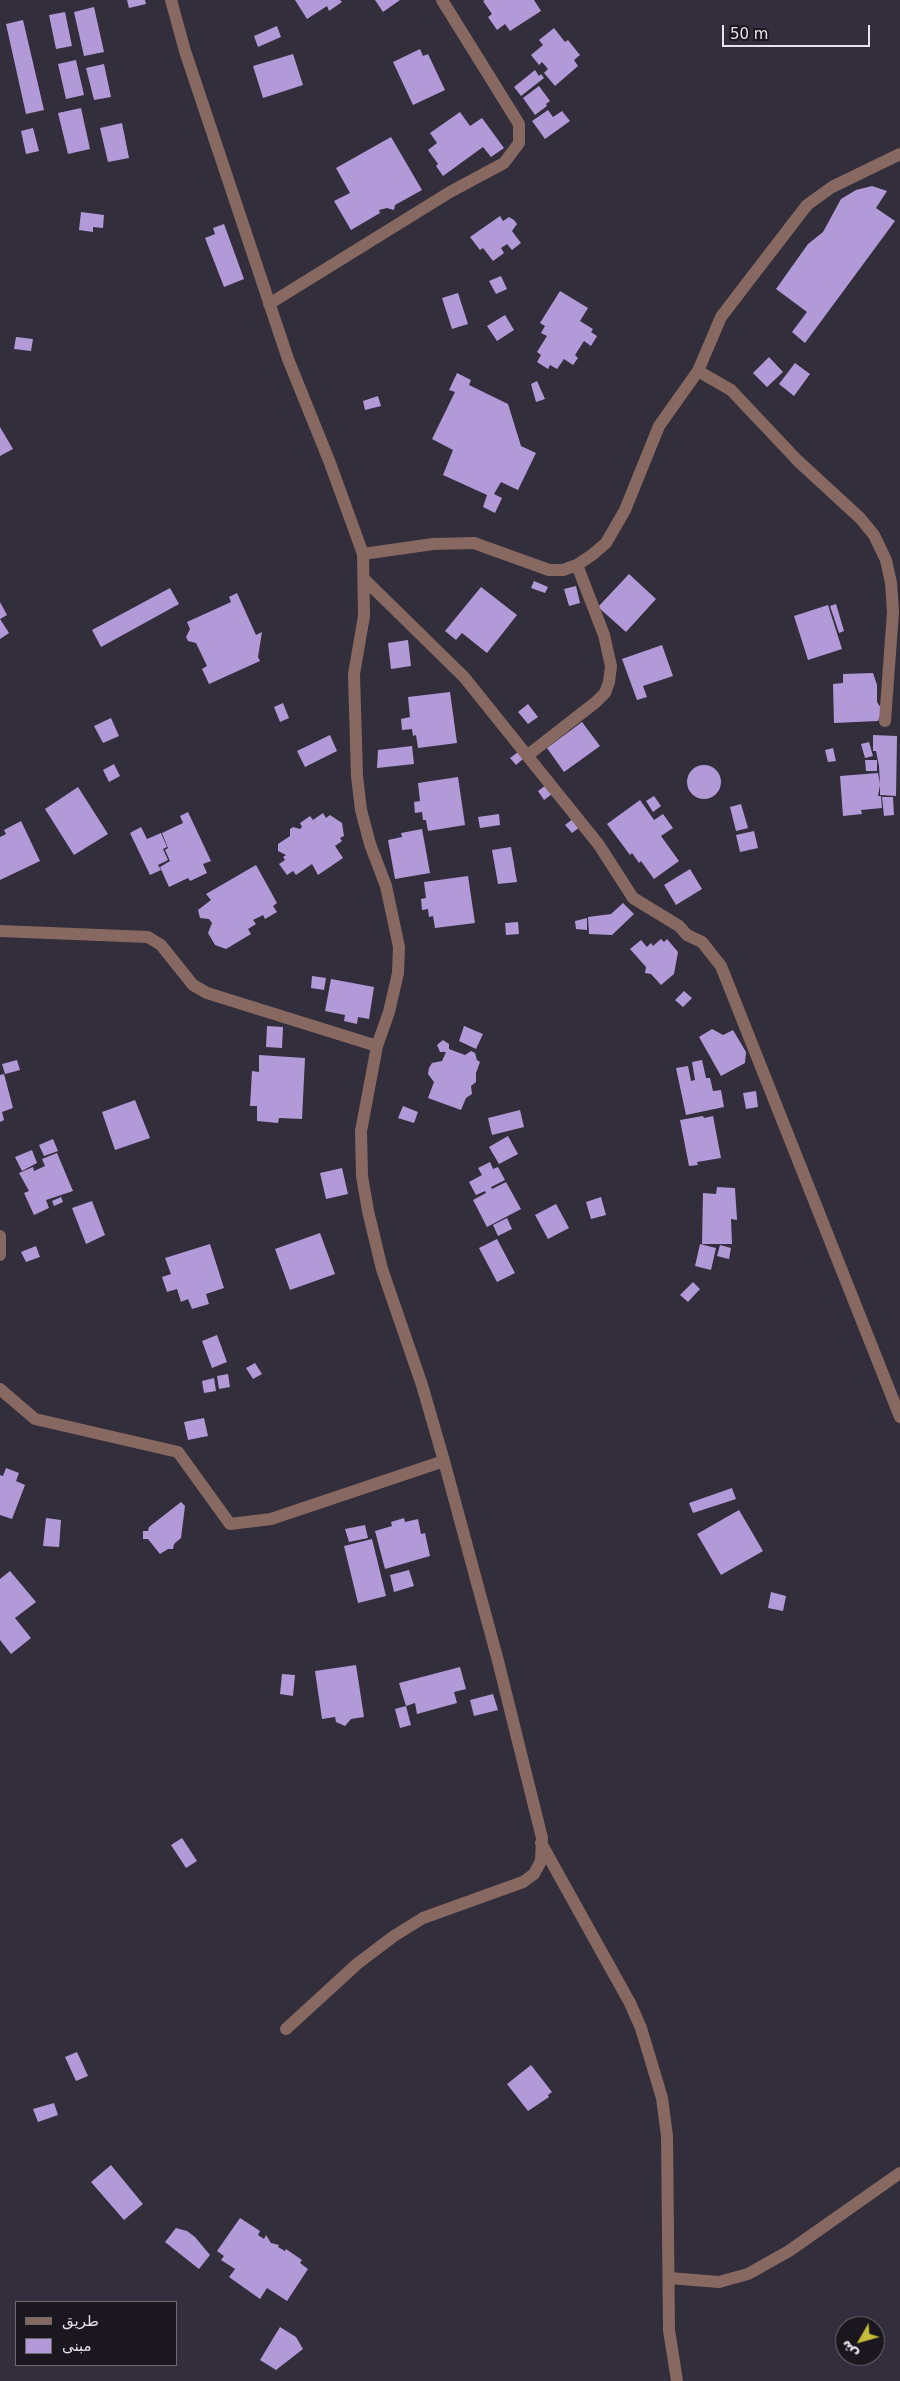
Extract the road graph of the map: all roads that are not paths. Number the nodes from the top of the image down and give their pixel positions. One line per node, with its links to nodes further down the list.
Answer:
1 (171, 0): 4 (street)
2 (442, 0): 4 (street)
3 (900, 154): 5 (street)
4 (269, 304): 6 (street)
5 (698, 371): 7 (street); 9 (street)
6 (363, 554): 7 (street); 8 (street)
7 (577, 565): 10 (street)
8 (364, 579): 10 (street); 12 (street)
9 (885, 721)
10 (528, 755): 16 (street)
11 (0, 931): 12 (street)
12 (377, 1046): 17 (street)
13 (0, 1236): 14 (street)
14 (0, 1255)
15 (0, 1389): 17 (street)
16 (900, 1417)
17 (444, 1461): 18 (street)
18 (541, 1843): 19 (street); 21 (street)
19 (286, 2029)
20 (900, 2173): 21 (street)
21 (669, 2278): 22 (street)
22 (677, 2381)

